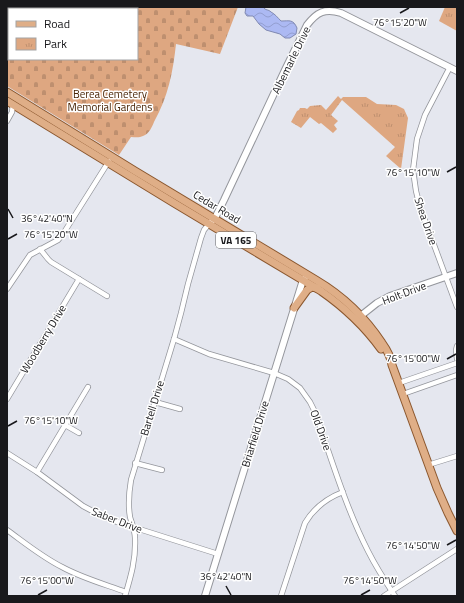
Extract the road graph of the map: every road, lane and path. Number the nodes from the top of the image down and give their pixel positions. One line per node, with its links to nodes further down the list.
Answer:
1 (450, 67): 2 (street, Albemarle Drive); 9 (street, Albemarle Drive); 12 (street, Shea Drive)
2 (457, 71)
3 (7, 93): 4 (main road); 6 (main road, Cedar Road / VA 165)
4 (9, 104): 5 (street); 6 (main road); 8 (main road, Cedar Road / VA 165)
5 (7, 121)
6 (72, 131): 7 (main road, Cedar Road / VA 165)
7 (115, 158): 8 (street); 9 (main road, Cedar Road / VA 165)
8 (107, 162): 9 (main road, Cedar Road / VA 165); 10 (street)
9 (212, 221): 13 (main road, Cedar Road / VA 165); 21 (street, Bartell Drive)
10 (40, 249): 14 (street); 16 (street)
11 (457, 273): 12 (street, Holt Drive)
12 (446, 277): 18 (street, Shea Drive); 20 (street, Holt Drive)
13 (306, 278): 15 (main road, Cedar Road / VA 165); 19 (street, Briarfield Drive); 20 (main road, Cedar Road / VA 165)
14 (80, 279): 17 (street); 30 (street, Woodberry Drive)
15 (317, 288): 19 (main road); 20 (main road, Cedar Road / VA 165)
16 (7, 289)
17 (107, 296)
18 (457, 307)
19 (294, 308): 25 (street, Briarfield Drive)
20 (358, 318): 27 (main road, Cedar Road / VA 165)
21 (174, 339): 25 (street, Old Drive); 31 (street, Bartell Drive)
22 (457, 346): 23 (street)
23 (457, 359)
24 (457, 363): 27 (street)
25 (274, 373): 41 (street, Old Drive); 46 (street, Briarfield Drive)
26 (457, 375): 29 (street)
27 (399, 383): 29 (main road, Cedar Road / VA 165)
28 (88, 386): 33 (street)
29 (403, 394): 38 (main road, Cedar Road / VA 165)
30 (7, 399)
31 (154, 402): 32 (street); 37 (street, Bartell Drive)
32 (180, 409)
33 (66, 425): 34 (street); 40 (street)
34 (80, 433)
35 (7, 453): 40 (street, Saber Drive)
36 (457, 456): 38 (street)
37 (136, 463): 39 (street); 42 (street, Bartell Drive)
38 (428, 465): 44 (main road, Cedar Road / VA 165)
39 (162, 470)
40 (37, 472): 42 (street, Saber Drive)
41 (343, 492): 47 (street, Old Drive); 50 (street)
42 (133, 526): 46 (street, Saber Drive); 48 (street, Bartell Drive)
43 (7, 530): 48 (street)
44 (457, 531)
45 (457, 549): 47 (street)
46 (218, 554): 49 (street, Briarfield Drive)
47 (392, 591): 51 (street); 52 (street, Old Drive)
48 (125, 594)
49 (205, 596)
50 (281, 596)
51 (384, 596)
52 (395, 596)

